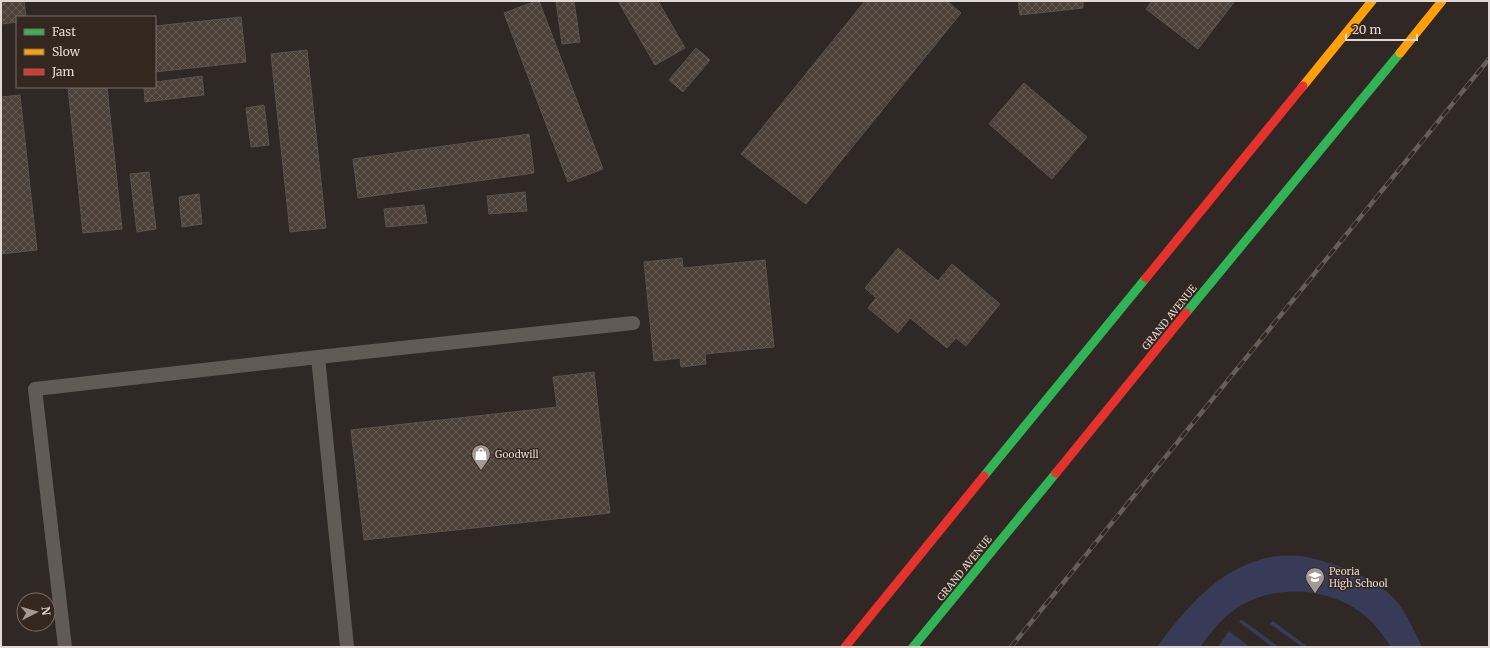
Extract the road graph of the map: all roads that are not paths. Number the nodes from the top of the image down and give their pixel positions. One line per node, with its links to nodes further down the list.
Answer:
1 (1372, 1): 7 (highway)
2 (1442, 1): 8 (highway, GRAND AVENUE)
3 (633, 323): 4 (lane)
4 (318, 357): 5 (lane); 6 (lane)
5 (65, 647)
6 (347, 647)
7 (845, 647)
8 (914, 647)

